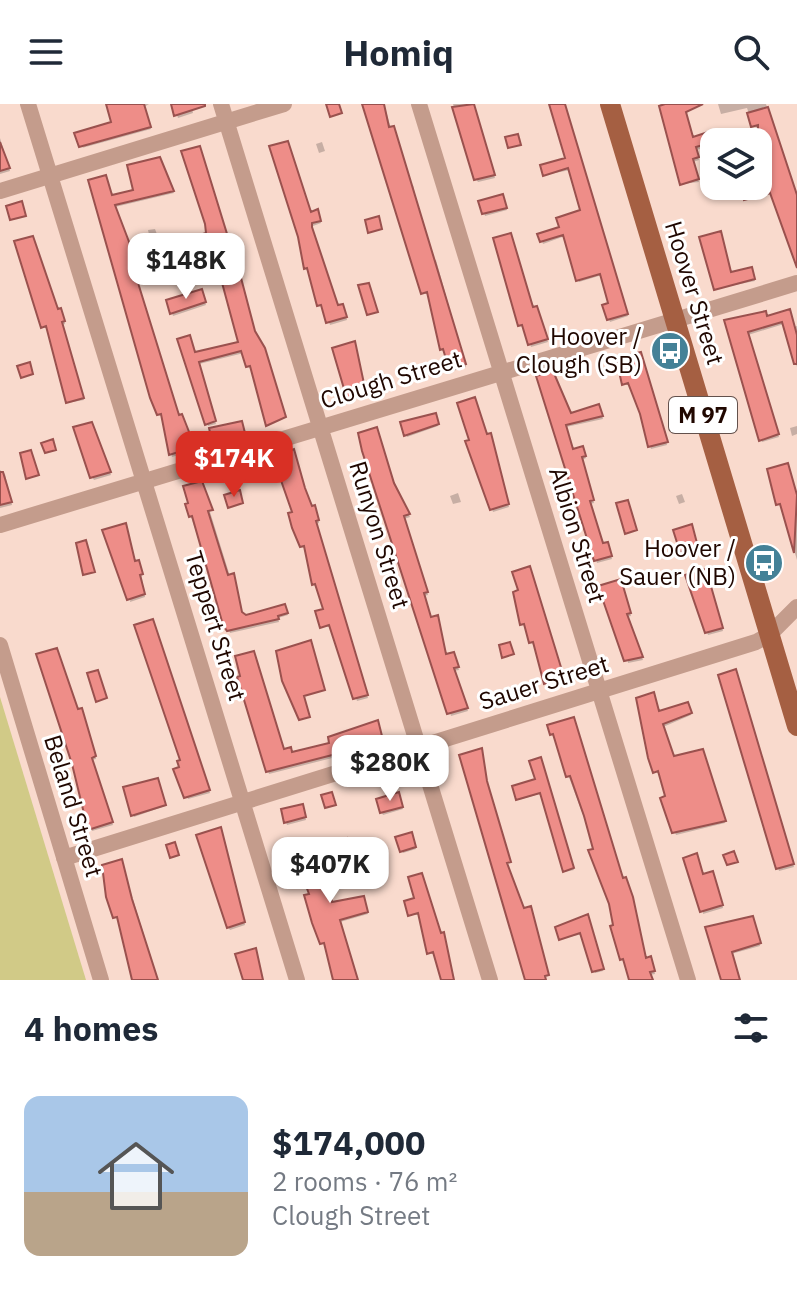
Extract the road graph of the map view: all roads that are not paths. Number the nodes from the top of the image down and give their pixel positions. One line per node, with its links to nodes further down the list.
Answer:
1 (28, 104): 7 (street, Teppert Street)
2 (221, 104): 6 (street, Runyon Street)
3 (284, 104): 6 (street)
4 (419, 104): 11 (street, Albion Street)
5 (610, 104): 10 (main road, Hoover Street / M 97)
6 (226, 121): 7 (street); 12 (street, Runyon Street)
7 (50, 176): 8 (street); 13 (street, Teppert Street)
8 (0, 191)
9 (797, 283): 10 (street, Clough Street)
10 (675, 320): 11 (street, Clough Street); 16 (main road, Hoover Street / M 97)
11 (502, 372): 12 (street, Clough Street); 18 (street, Albion Street)
12 (321, 427): 13 (street, Clough Street); 20 (street, Runyon Street)
13 (145, 481): 14 (street, Clough Street); 21 (street, Teppert Street)
14 (0, 525)
15 (797, 607): 16 (street, Sauer Street)
16 (769, 635): 18 (street, Sauer Street); 19 (main road, Hoover Street / M 97)
17 (0, 645): 22 (street, Beland Street)
18 (600, 691): 20 (street, Sauer Street); 26 (street, Albion Street)
19 (797, 726)
20 (420, 747): 21 (street, Sauer Street); 25 (street, Runyon Street)
21 (244, 803): 22 (street, Sauer Street); 24 (street, Teppert Street)
22 (64, 858): 23 (street, Beland Street)
23 (101, 980)
24 (297, 980)
25 (490, 980)
26 (688, 980)

